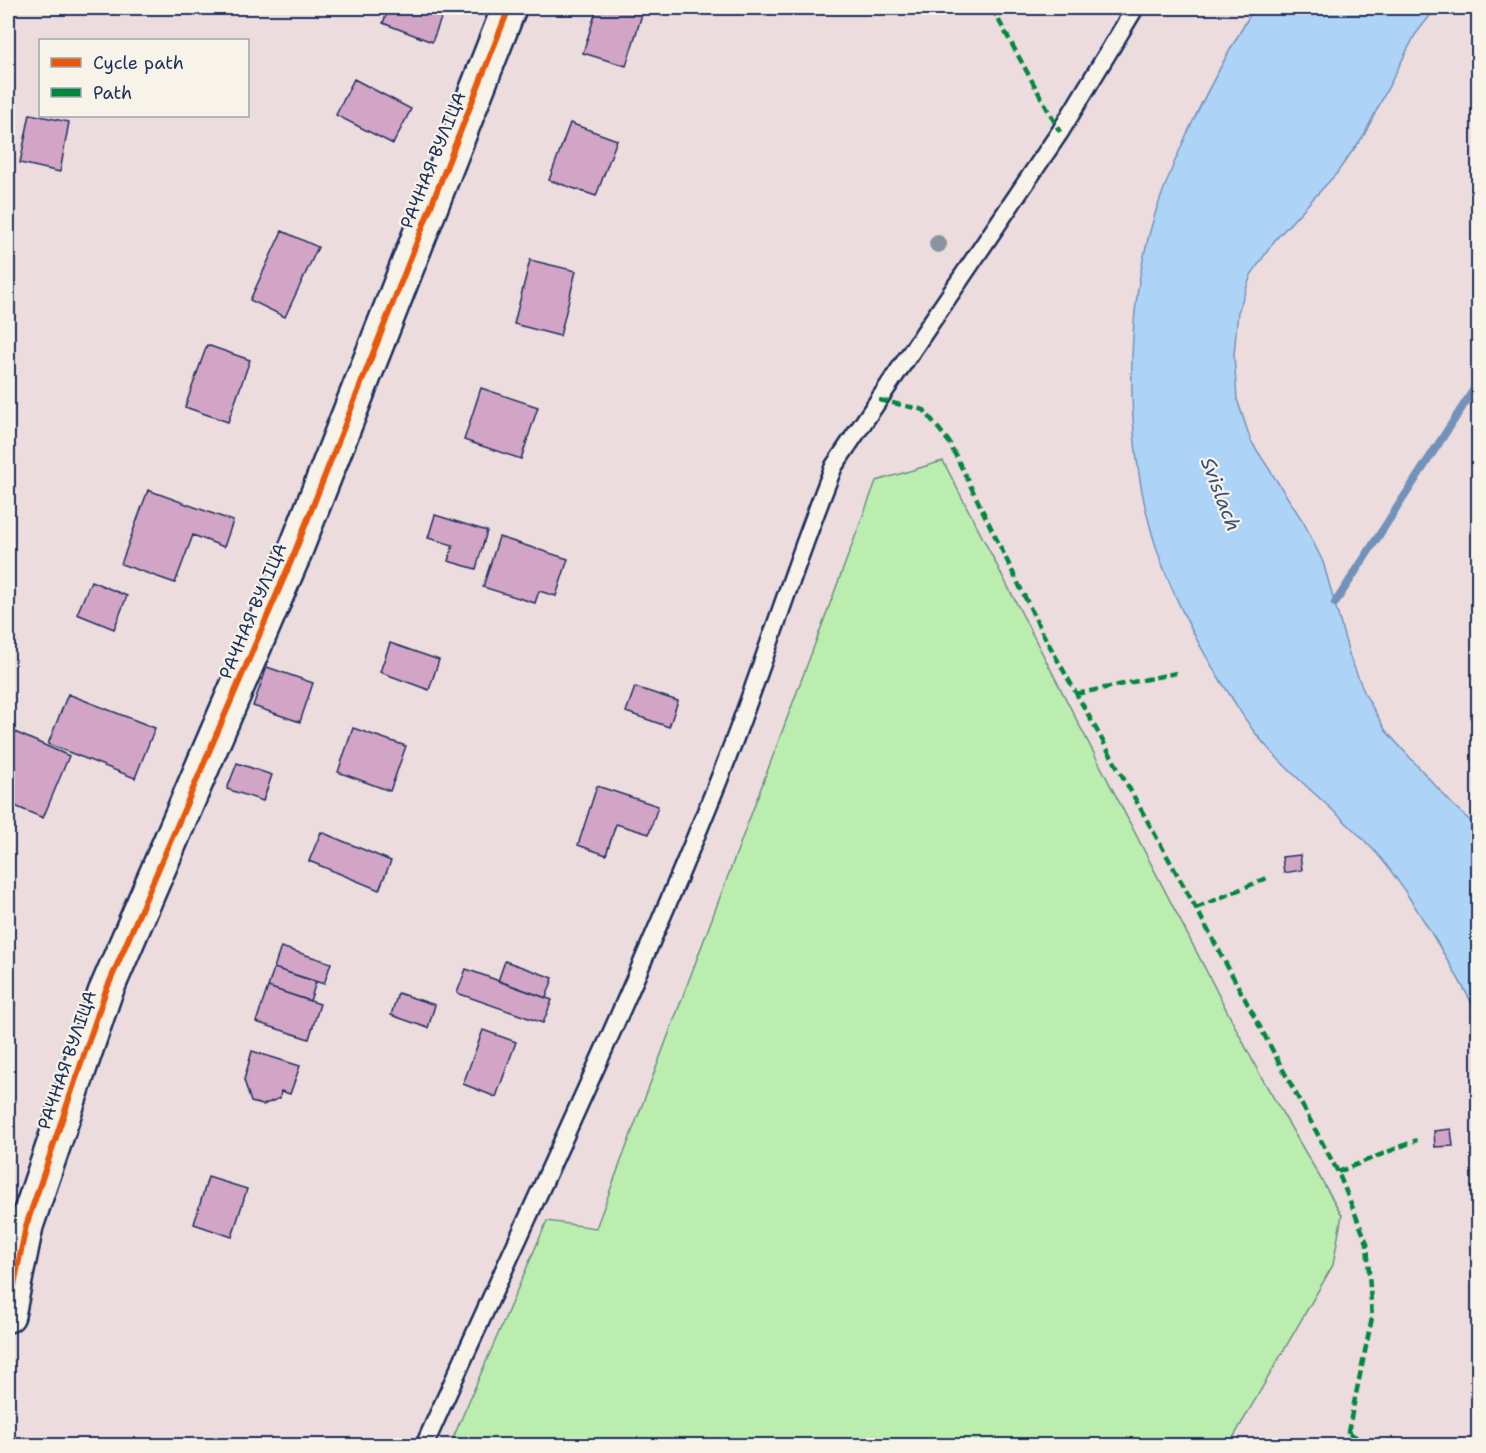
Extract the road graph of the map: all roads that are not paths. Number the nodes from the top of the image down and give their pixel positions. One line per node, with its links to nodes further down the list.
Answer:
1 (509, 8): 3 (street, РАЧНАЯ ВУЛІЦА)
2 (1135, 8): 4 (lane)
3 (8, 1315)
4 (424, 1446)

